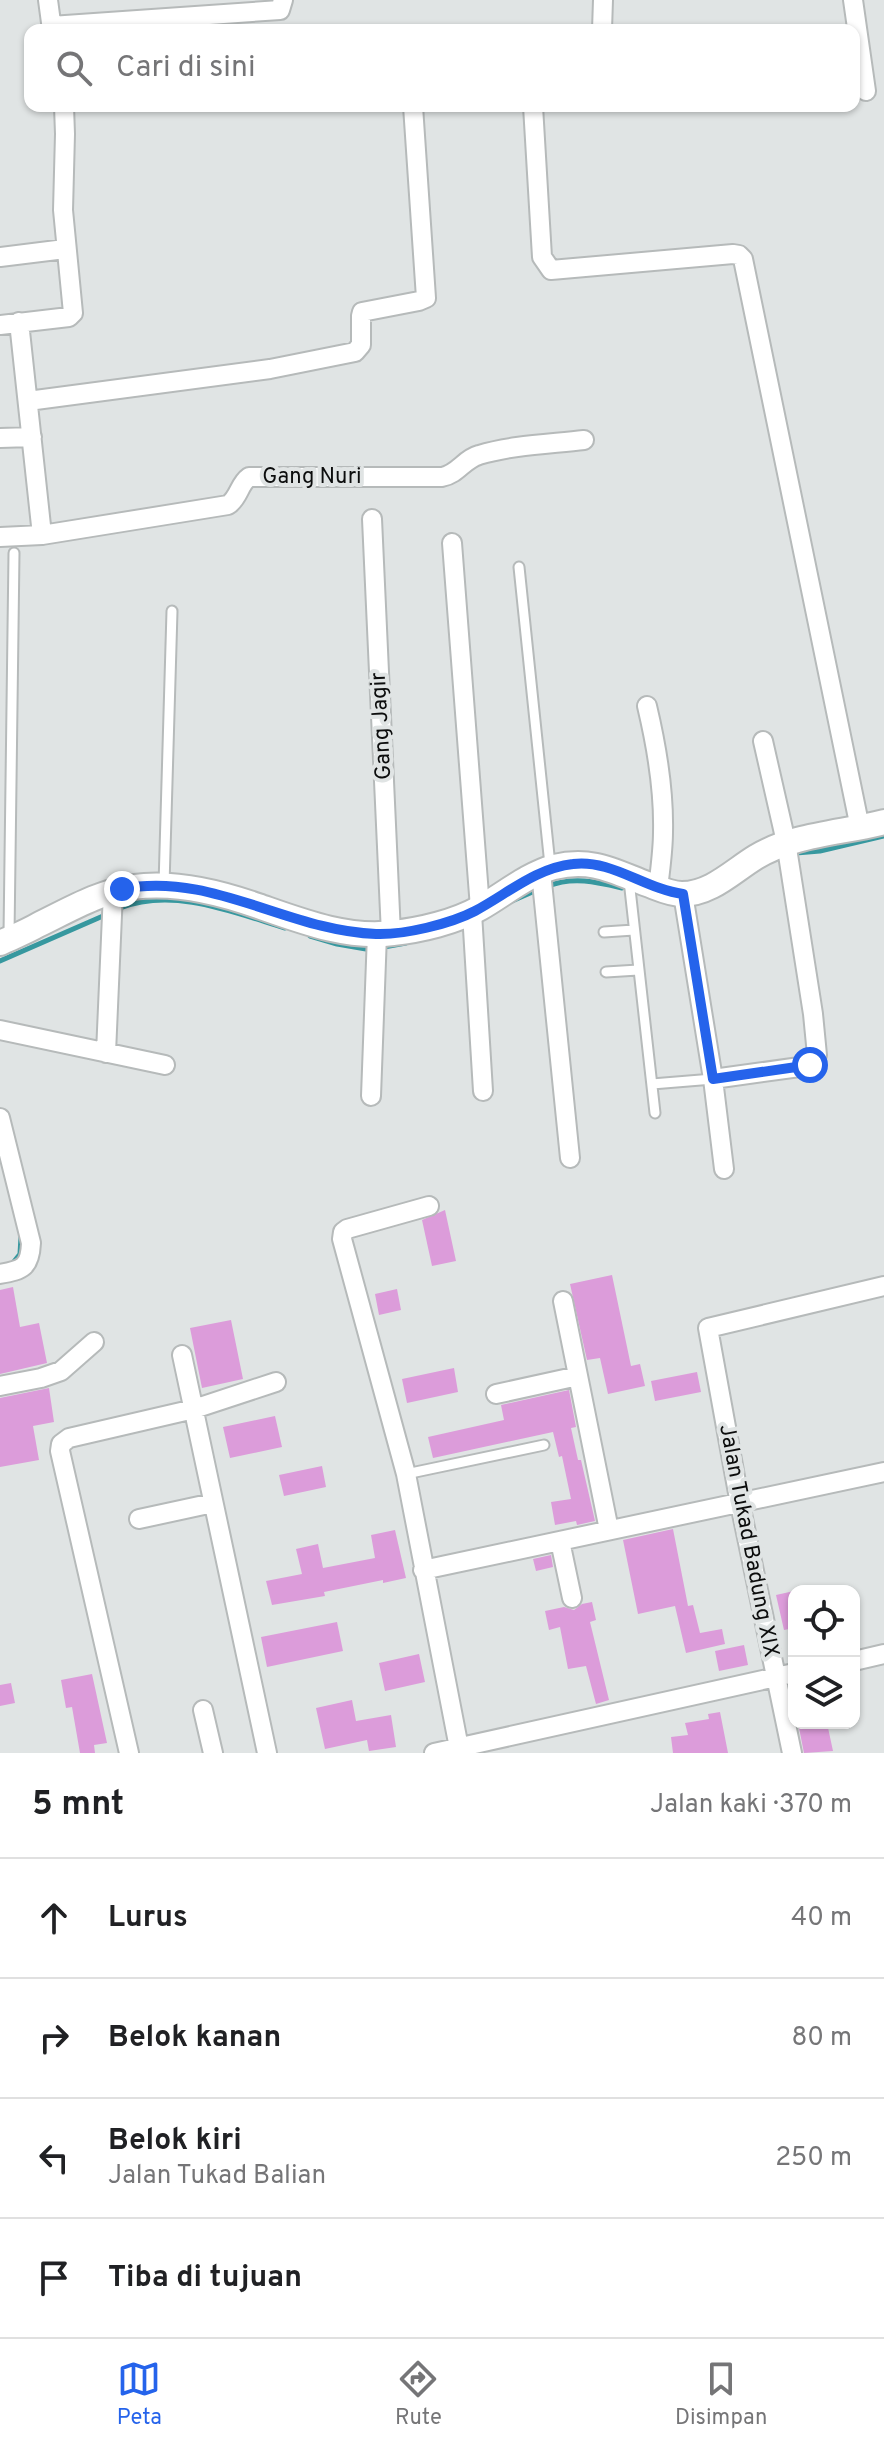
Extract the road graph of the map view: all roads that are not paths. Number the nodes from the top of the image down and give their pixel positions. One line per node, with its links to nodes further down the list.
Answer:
1 (48, 0): 5 (street)
2 (283, 0): 6 (street)
3 (603, 0): 7 (street)
4 (853, 0): 8 (street)
5 (51, 24)
6 (103, 24)
7 (602, 24)
8 (856, 24)
9 (860, 49): 10 (street)
10 (866, 91)
11 (64, 112): 14 (street)
12 (413, 112): 18 (street)
13 (533, 112): 33 (street)
14 (65, 249): 15 (street); 16 (street)
15 (0, 257)
16 (19, 322): 17 (street); 18 (street)
17 (0, 325)
18 (28, 401): 19 (street)
19 (32, 437): 20 (street); 23 (street)
20 (0, 438)
21 (584, 440): 23 (street, Gang Nuri)
22 (372, 519): 44 (street, Gang Jagir)
23 (42, 535): 24 (street, Gang Nuri)
24 (0, 537)
25 (452, 543): 41 (street)
26 (14, 553): 45 (lane)
27 (519, 567): 35 (lane)
28 (172, 611): 37 (lane)
29 (389, 701): 44 (street, Gang Jagir)
30 (647, 706): 38 (street)
31 (763, 741): 34 (street)
32 (884, 822): 33 (street)
33 (860, 828): 34 (street)
34 (786, 842): 40 (street); 51 (street)
35 (546, 870): 36 (street); 41 (street); 57 (street)
36 (628, 877): 38 (street); 42 (lane)
37 (164, 885): 39 (street); 44 (street)
38 (658, 889): 40 (street)
39 (113, 892): 45 (street); 49 (street)
40 (683, 894): 51 (street)
41 (476, 910): 44 (street); 53 (street)
42 (634, 930): 43 (lane); 46 (lane)
43 (604, 932)
44 (389, 933): 54 (street)
45 (5, 941)
46 (638, 970): 47 (lane); 52 (lane)
47 (606, 972)
48 (0, 1030): 49 (street)
49 (106, 1053): 50 (street)
50 (165, 1065)
51 (713, 1079): 52 (lane); 58 (street)
52 (652, 1084): 55 (lane)
53 (483, 1091)
54 (371, 1096)
55 (655, 1113)
56 (0, 1118): 60 (street)
57 (570, 1158)
58 (724, 1169)
59 (429, 1206): 72 (street)
60 (0, 1274)
61 (884, 1286): 74 (street, Jalan Tukad Badung XIX)
62 (563, 1301): 65 (street)
63 (94, 1342): 67 (street)
64 (182, 1355): 69 (street)
65 (578, 1376): 68 (street); 76 (street)
66 (276, 1382): 69 (street)
67 (0, 1386)
68 (496, 1394)
69 (194, 1409): 73 (street); 86 (street)
70 (544, 1445): 72 (lane)
71 (884, 1472): 74 (street)
72 (406, 1474): 78 (street)
73 (213, 1503): 75 (street); 88 (street)
74 (740, 1504): 76 (street); 83 (street, Jalan Tukad Badung XIX)
75 (139, 1519)
76 (609, 1530): 77 (street)
77 (560, 1541): 78 (street); 79 (street)
78 (423, 1570): 85 (street)
79 (572, 1598)
80 (884, 1654): 81 (street)
81 (860, 1660)
82 (788, 1674): 83 (street)
83 (775, 1676): 85 (street); 90 (street, Jalan Tukad Badung XIX)
84 (203, 1710): 87 (street)
85 (460, 1750): 89 (street)
86 (129, 1753)
87 (213, 1753)
88 (267, 1753)
89 (434, 1753)
90 (792, 1753)

